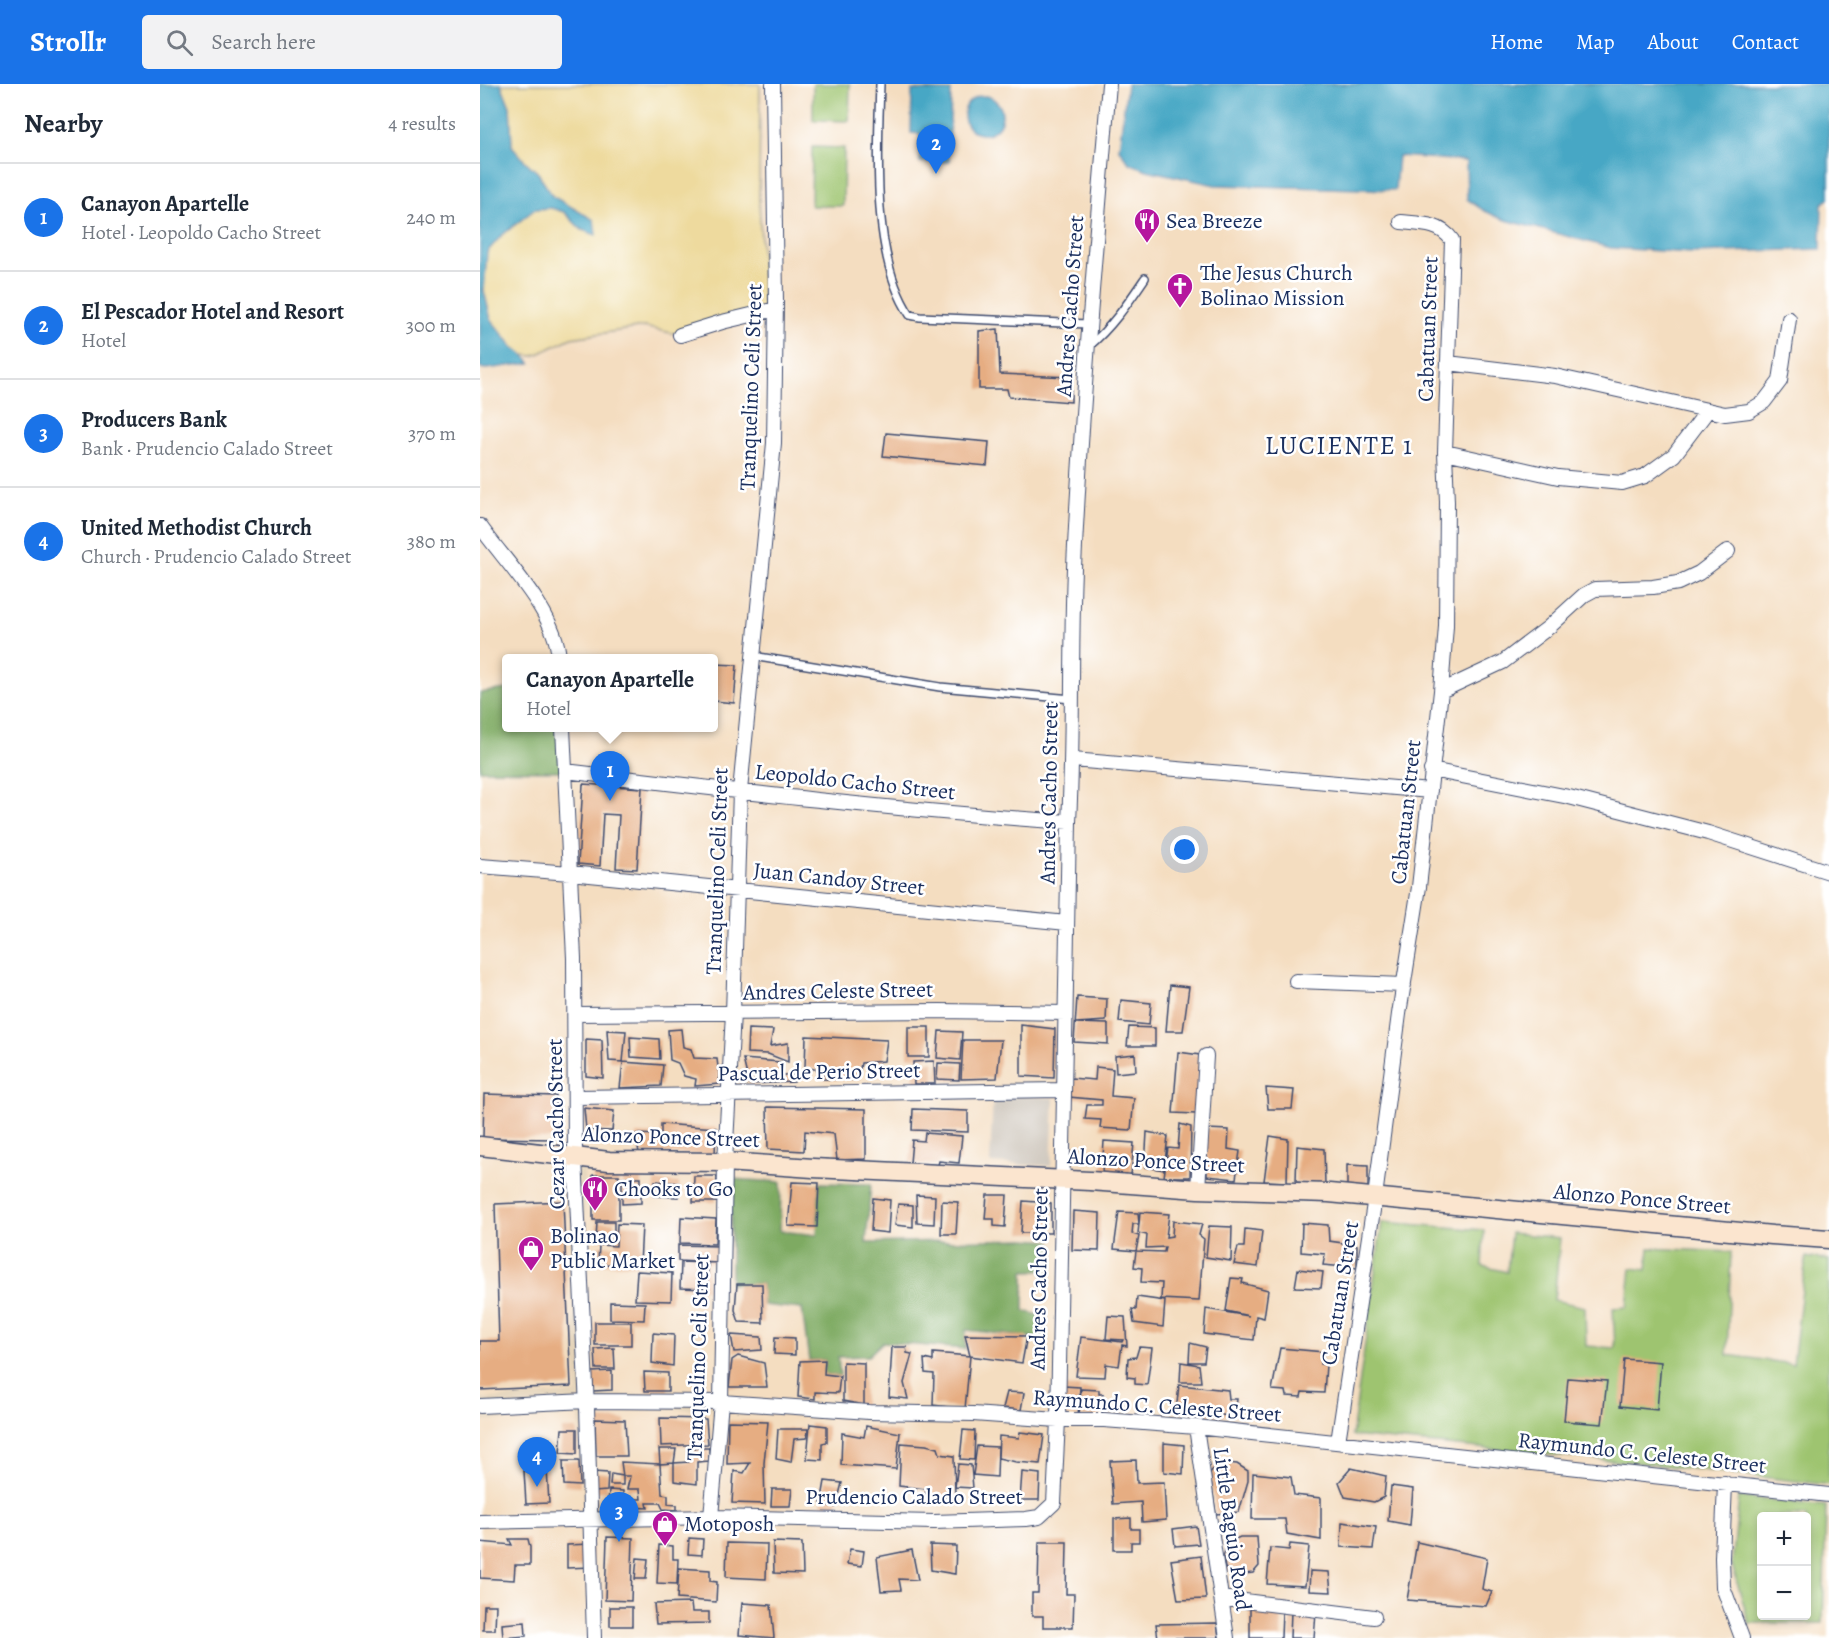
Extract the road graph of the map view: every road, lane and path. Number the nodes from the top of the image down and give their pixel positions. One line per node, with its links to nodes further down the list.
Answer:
1 (773, 84): 6 (street, Tranquelino Celi Street)
2 (880, 84): 8 (lane)
3 (1109, 84): 8 (street, Andres Cacho Street)
4 (1401, 222): 11 (street, Cabatuan Street)
5 (1145, 278): 10 (lane)
6 (776, 309): 9 (street); 17 (street, Tranquelino Celi Street)
7 (1789, 319): 12 (street)
8 (1088, 324): 10 (street, Andres Cacho Street)
9 (680, 335)
10 (1088, 348): 19 (street, Andres Cacho Street)
11 (1448, 363): 12 (street); 13 (street, Cabatuan Street)
12 (1708, 410): 13 (street)
13 (1445, 452): 18 (street, Cabatuan Street)
14 (480, 526): 16 (street)
15 (1728, 551): 18 (street)
16 (559, 654)
17 (753, 656): 19 (lane); 24 (street, Tranquelino Celi Street)
18 (1441, 691): 22 (street, Cabatuan Street)
19 (1072, 699): 21 (street, Andres Cacho Street)
20 (563, 732): 23 (street, Cezar Cacho Street)
21 (1073, 760): 25 (street); 26 (street, Andres Cacho Street)
22 (1431, 770): 25 (street, Cabatuan Street); 28 (street)
23 (566, 771): 24 (street, Leopoldo Cacho Street); 29 (street, Cezar Cacho Street)
24 (740, 791): 26 (street, Leopoldo Cacho Street); 30 (street, Tranquelino Celi Street)
25 (1430, 791): 33 (street, Cabatuan Street)
26 (1070, 822): 31 (street, Andres Cacho Street)
27 (480, 866): 29 (street, Juan Candoy Street)
28 (1829, 872)
29 (570, 873): 30 (street, Juan Candoy Street); 36 (street, Cezar Cacho Street)
30 (737, 889): 31 (street, Juan Candoy Street); 34 (street, Tranquelino Celi Street)
31 (1067, 923): 35 (street, Andres Cacho Street)
32 (1296, 981): 33 (street)
33 (1404, 985): 46 (street, Cabatuan Street)
34 (733, 1013): 35 (street, Andres Celeste Street); 36 (street, Andres Celeste Street); 39 (street, Tranquelino Celi Street)
35 (1065, 1013): 38 (street, Andres Cacho Street)
36 (575, 1014): 40 (street, Cezar Cacho Street)
37 (1206, 1056): 45 (street)
38 (1064, 1090): 39 (street, Pascual de Perio Street); 44 (street, Andres Cacho Street)
39 (729, 1095): 40 (street, Pascual de Perio Street); 43 (street, Tranquelino Celi Street)
40 (575, 1097): 42 (street, Cezar Cacho Street)
41 (480, 1146): 42 (street, Alonzo Ponce Street)
42 (575, 1158): 43 (street, Alonzo Ponce Street); 48 (street, Cezar Cacho Street)
43 (725, 1162): 44 (street, Alonzo Ponce Street); 49 (street, Tranquelino Celi Street)
44 (1062, 1180): 45 (street, Alonzo Ponce Street); 51 (street, Andres Cacho Street)
45 (1198, 1189): 46 (street, Alonzo Ponce Street)
46 (1376, 1197): 47 (street, Alonzo Ponce Street); 53 (street, Cabatuan Street)
47 (1829, 1239)
48 (587, 1401): 49 (street, Raymundo C. Celeste Street); 50 (street, Raymundo C. Celeste Street); 58 (street, Cezar Cacho Street)
49 (721, 1402): 51 (street, Raymundo C. Celeste Street); 57 (street, Tranquelino Celi Street)
50 (480, 1406)
51 (1058, 1420): 52 (street, Raymundo C. Celeste Street); 56 (street, Andres Cacho Street)
52 (1196, 1427): 53 (street, Raymundo C. Celeste Street); 60 (street, Little Baguio Road)
53 (1338, 1442): 54 (street, Raymundo C. Celeste Street)
54 (1725, 1483): 55 (street, Raymundo C. Celeste Street); 64 (street)
55 (1829, 1495)
56 (1054, 1503): 57 (street, Prudencio Calado Street)
57 (711, 1518): 58 (street, Prudencio Calado Street)
58 (591, 1520): 59 (street, Prudencio Calado Street); 62 (street, Cezar Cacho Street)
59 (480, 1522)
60 (1221, 1598): 61 (street); 63 (street, Little Baguio Road)
61 (1374, 1617)
62 (594, 1638)
63 (1227, 1638)
64 (1742, 1638)

